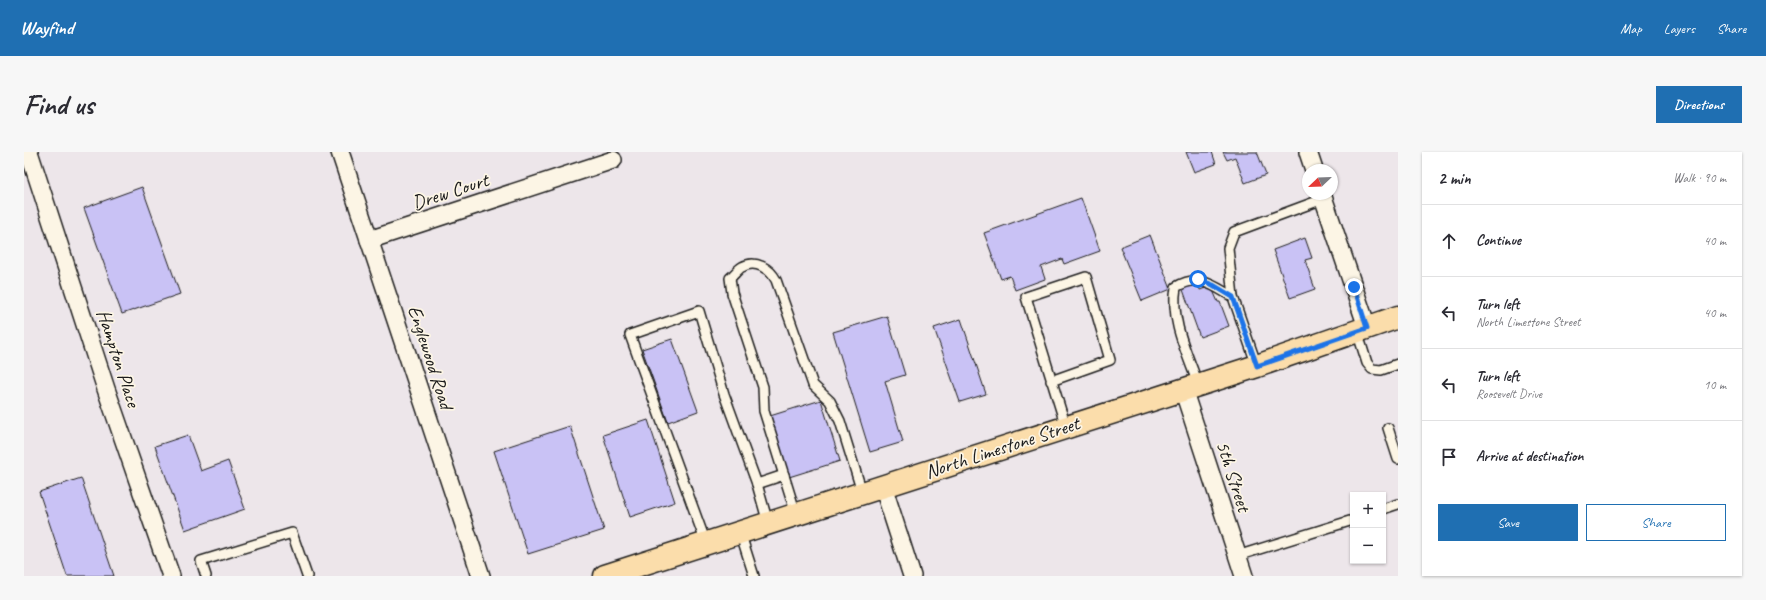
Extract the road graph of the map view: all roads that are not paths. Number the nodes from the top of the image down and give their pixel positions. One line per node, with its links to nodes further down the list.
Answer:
1 (29, 152): 31 (street, Hampton Place)
2 (340, 152): 8 (street, Englewood Road)
3 (1308, 152): 5 (street)
4 (613, 160): 8 (street, Drew Court)
5 (1312, 164)
6 (1314, 200): 9 (lane)
7 (1323, 200): 11 (street)
8 (369, 240): 34 (street, Englewood Road)
9 (1233, 297): 13 (lane); 15 (lane)
10 (1398, 317): 11 (main road, North Limestone Street)
11 (1362, 329): 12 (lane); 13 (main road, North Limestone Street)
12 (1398, 364)
13 (1257, 366): 15 (main road, North Limestone Street)
14 (1051, 380): 14 (lane); 16 (lane)
15 (1190, 386): 16 (main road, North Limestone Street); 30 (street, 5th Street)
16 (1066, 427): 21 (main road, North Limestone Street)
17 (1388, 428): 18 (lane)
18 (1398, 459)
19 (784, 475): 20 (lane); 22 (lane); 25 (lane)
20 (757, 484): 27 (lane); 29 (lane)
21 (883, 486): 22 (main road, North Limestone Street); 37 (street)
22 (862, 492): 25 (main road, North Limestone Street)
23 (1398, 504): 24 (lane)
24 (1386, 509)
25 (796, 514): 27 (main road, North Limestone Street)
26 (1350, 521): 30 (lane)
27 (768, 523): 28 (main road, North Limestone Street)
28 (740, 532): 29 (main road, North Limestone Street); 36 (lane)
29 (706, 543): 35 (main road, North Limestone Street)
30 (1237, 556): 38 (street, 5th Street)
31 (171, 576)
32 (206, 576): 33 (lane)
33 (307, 576)
34 (481, 576)
35 (605, 576)
36 (754, 576)
37 (912, 576)
38 (1244, 576)

